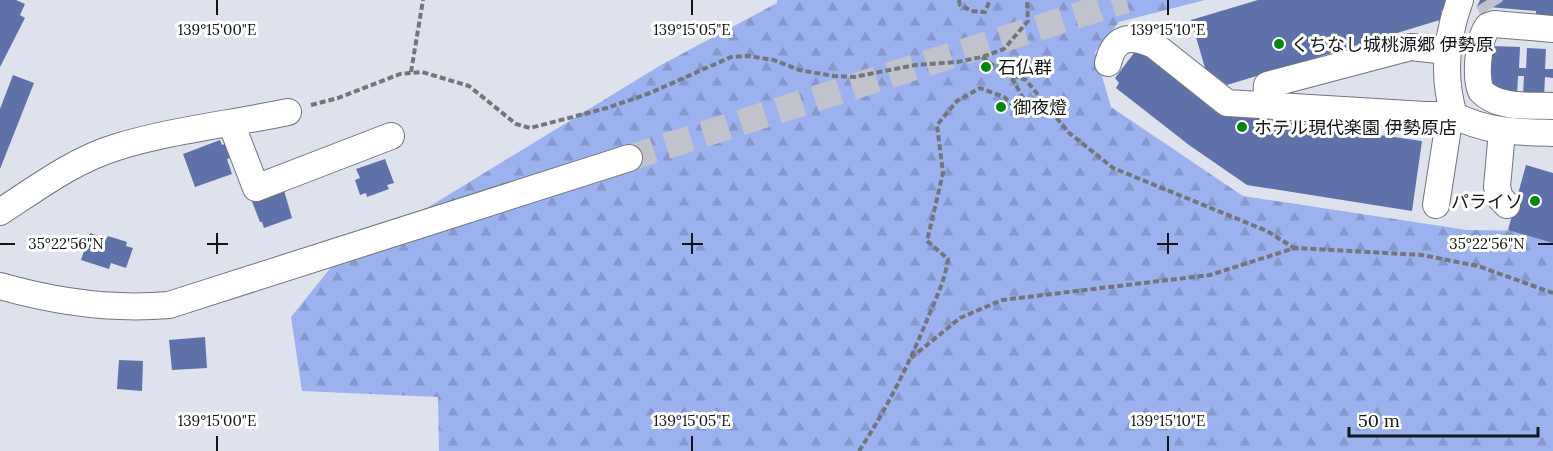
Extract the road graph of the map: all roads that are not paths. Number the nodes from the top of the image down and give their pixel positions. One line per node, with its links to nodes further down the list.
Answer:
1 (1460, 0): 3 (street)
2 (1553, 29): 6 (street)
3 (1447, 51): 5 (street); 8 (street)
4 (1108, 63): 5 (street)
5 (1266, 105): 8 (street)
6 (1553, 106)
7 (288, 112): 9 (street)
8 (1454, 115): 10 (street); 14 (street)
9 (231, 123): 12 (street); 16 (street)
10 (1502, 131): 11 (street); 15 (street)
11 (1553, 133)
12 (391, 136)
13 (629, 158): 17 (street)
14 (1436, 205)
15 (1507, 205)
16 (0, 212)
17 (0, 286)

